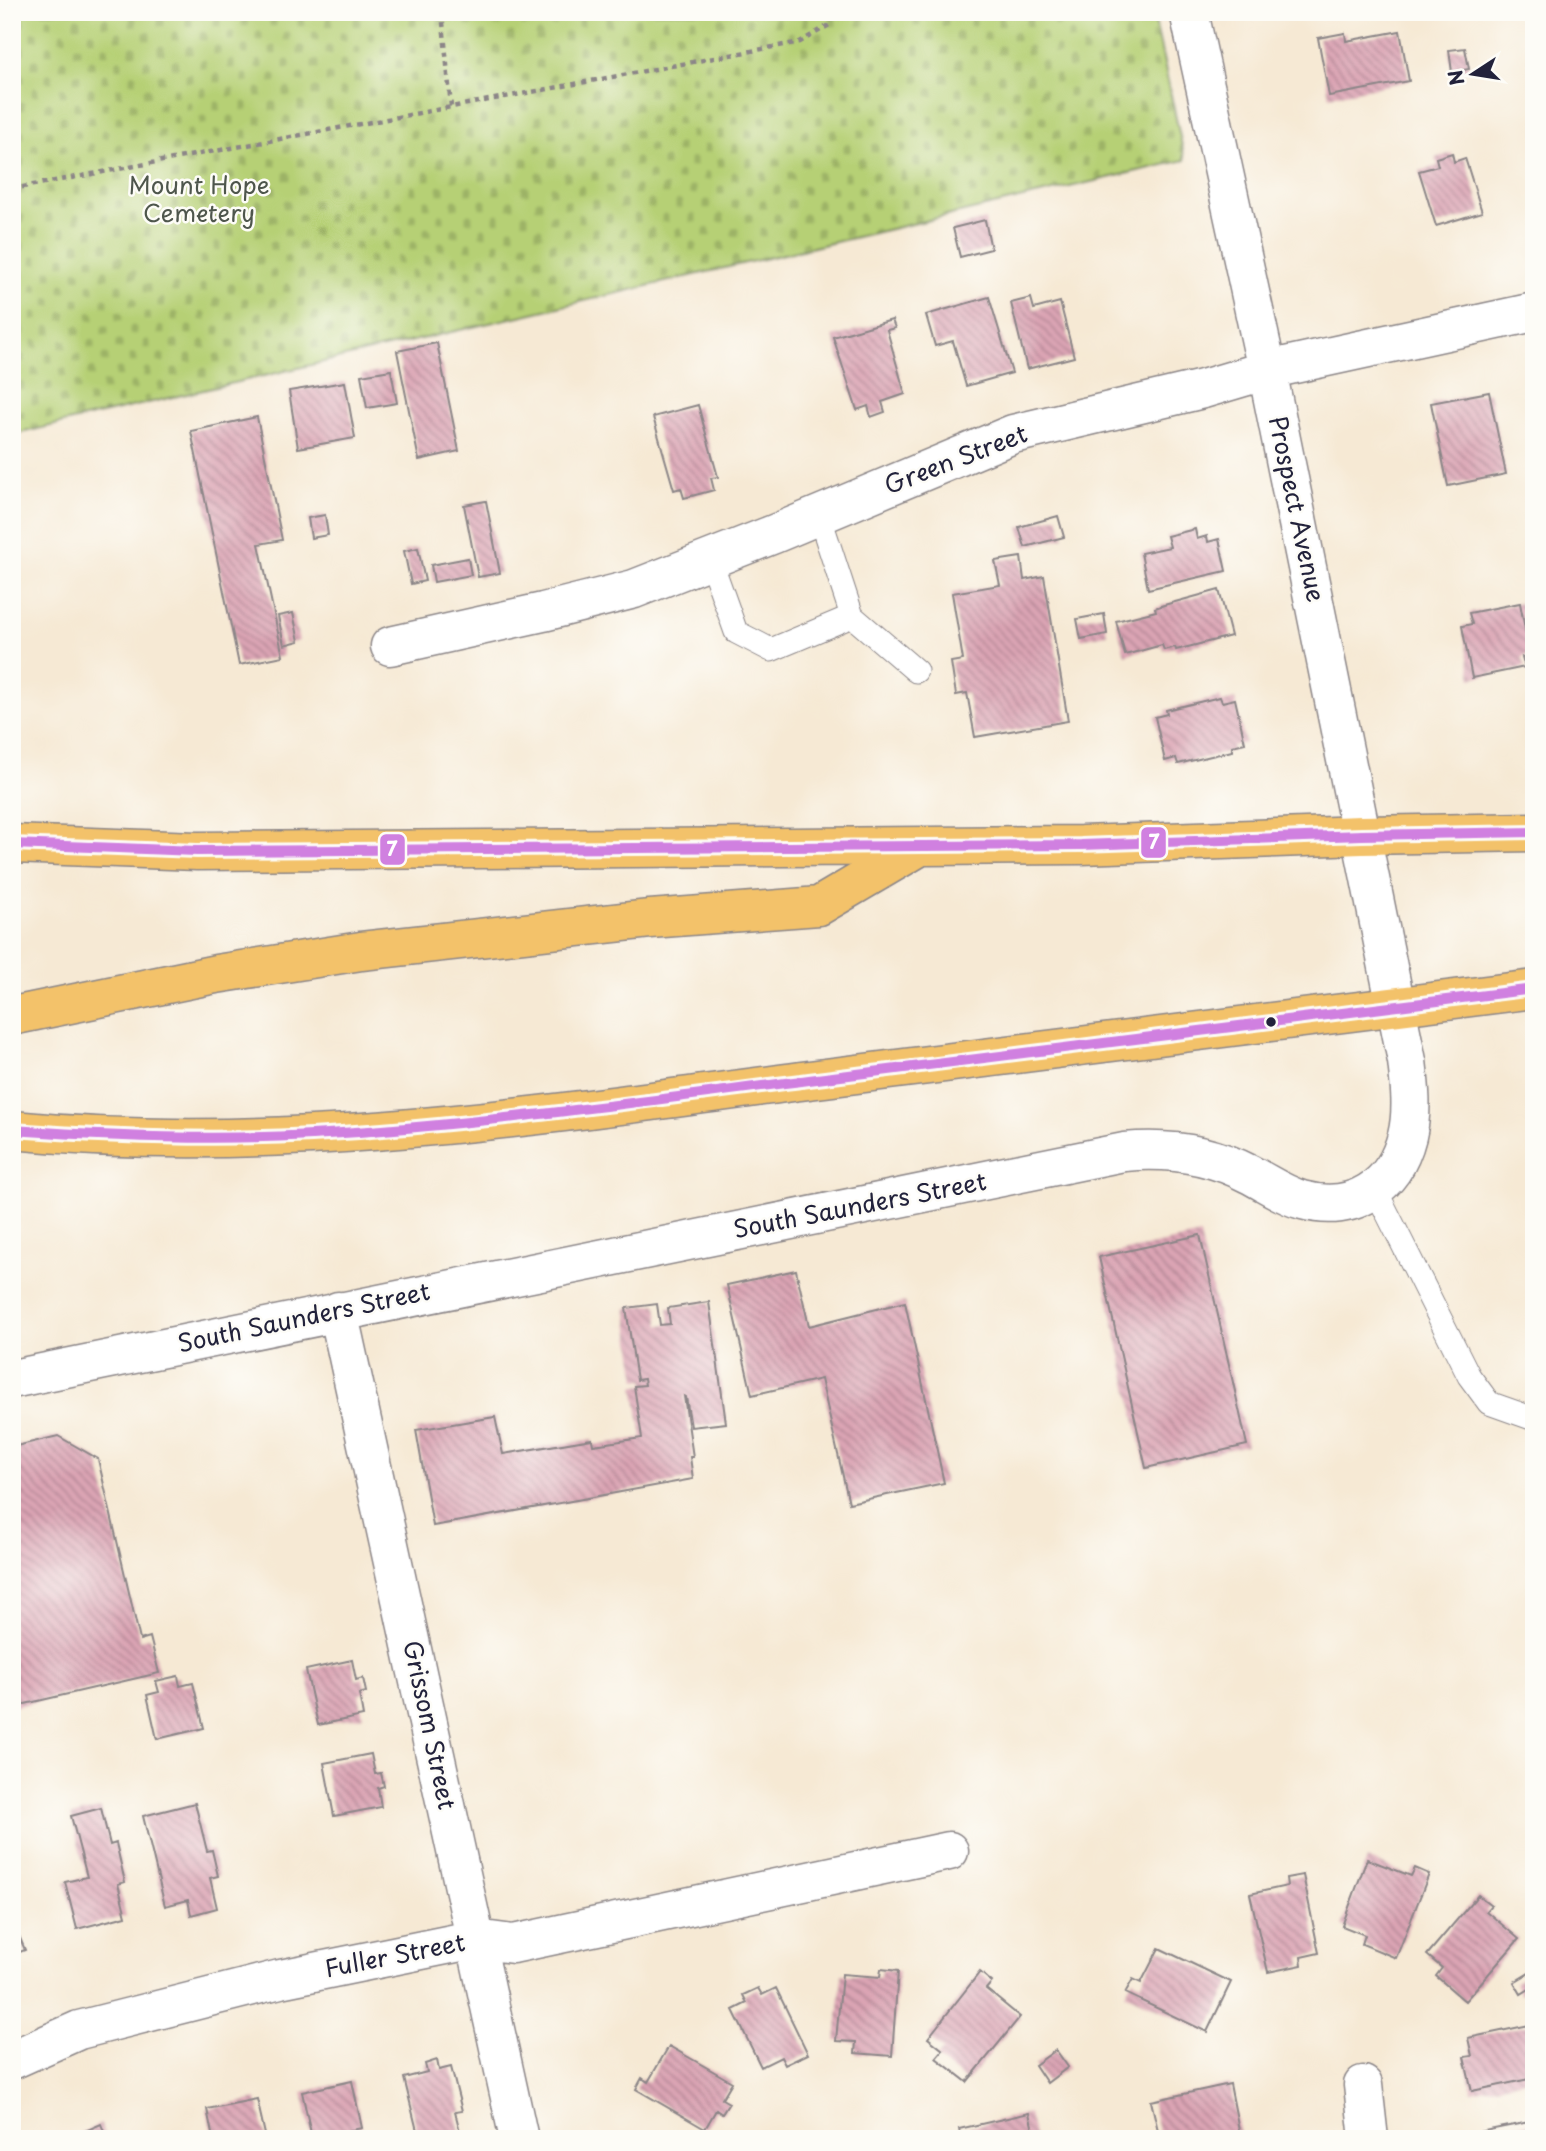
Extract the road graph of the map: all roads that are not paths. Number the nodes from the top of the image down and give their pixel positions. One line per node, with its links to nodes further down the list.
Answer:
1 (1189, 12): 3 (street, Prospect Avenue)
2 (1534, 312): 3 (street, Green Street)
3 (1267, 370): 4 (street, Green Street); 10 (street, Prospect Avenue)
4 (819, 515): 5 (street, Green Street); 6 (lane)
5 (710, 559): 6 (lane); 7 (street, Green Street)
6 (852, 616): 8 (lane)
7 (390, 646)
8 (916, 671)
9 (1534, 832): 10 (main road)
10 (1362, 835): 12 (main road); 14 (street, Prospect Avenue)
11 (12, 844): 12 (main road)
12 (920, 845): 15 (main road)
13 (1534, 989): 14 (main road)
14 (1397, 1007): 16 (main road); 17 (street, South Saunders Street)
15 (12, 1016)
16 (12, 1130)
17 (1375, 1189): 18 (street, South Saunders Street); 20 (lane)
18 (338, 1311): 19 (street, South Saunders Street); 22 (street, Grissom Street)
19 (12, 1379)
20 (1534, 1419)
21 (949, 1851): 22 (street, Fuller Street)
22 (476, 1939): 23 (street, Fuller Street); 25 (street, Grissom Street)
23 (12, 2060)
24 (1363, 2085): 26 (street)
25 (519, 2139)
26 (1369, 2139)

